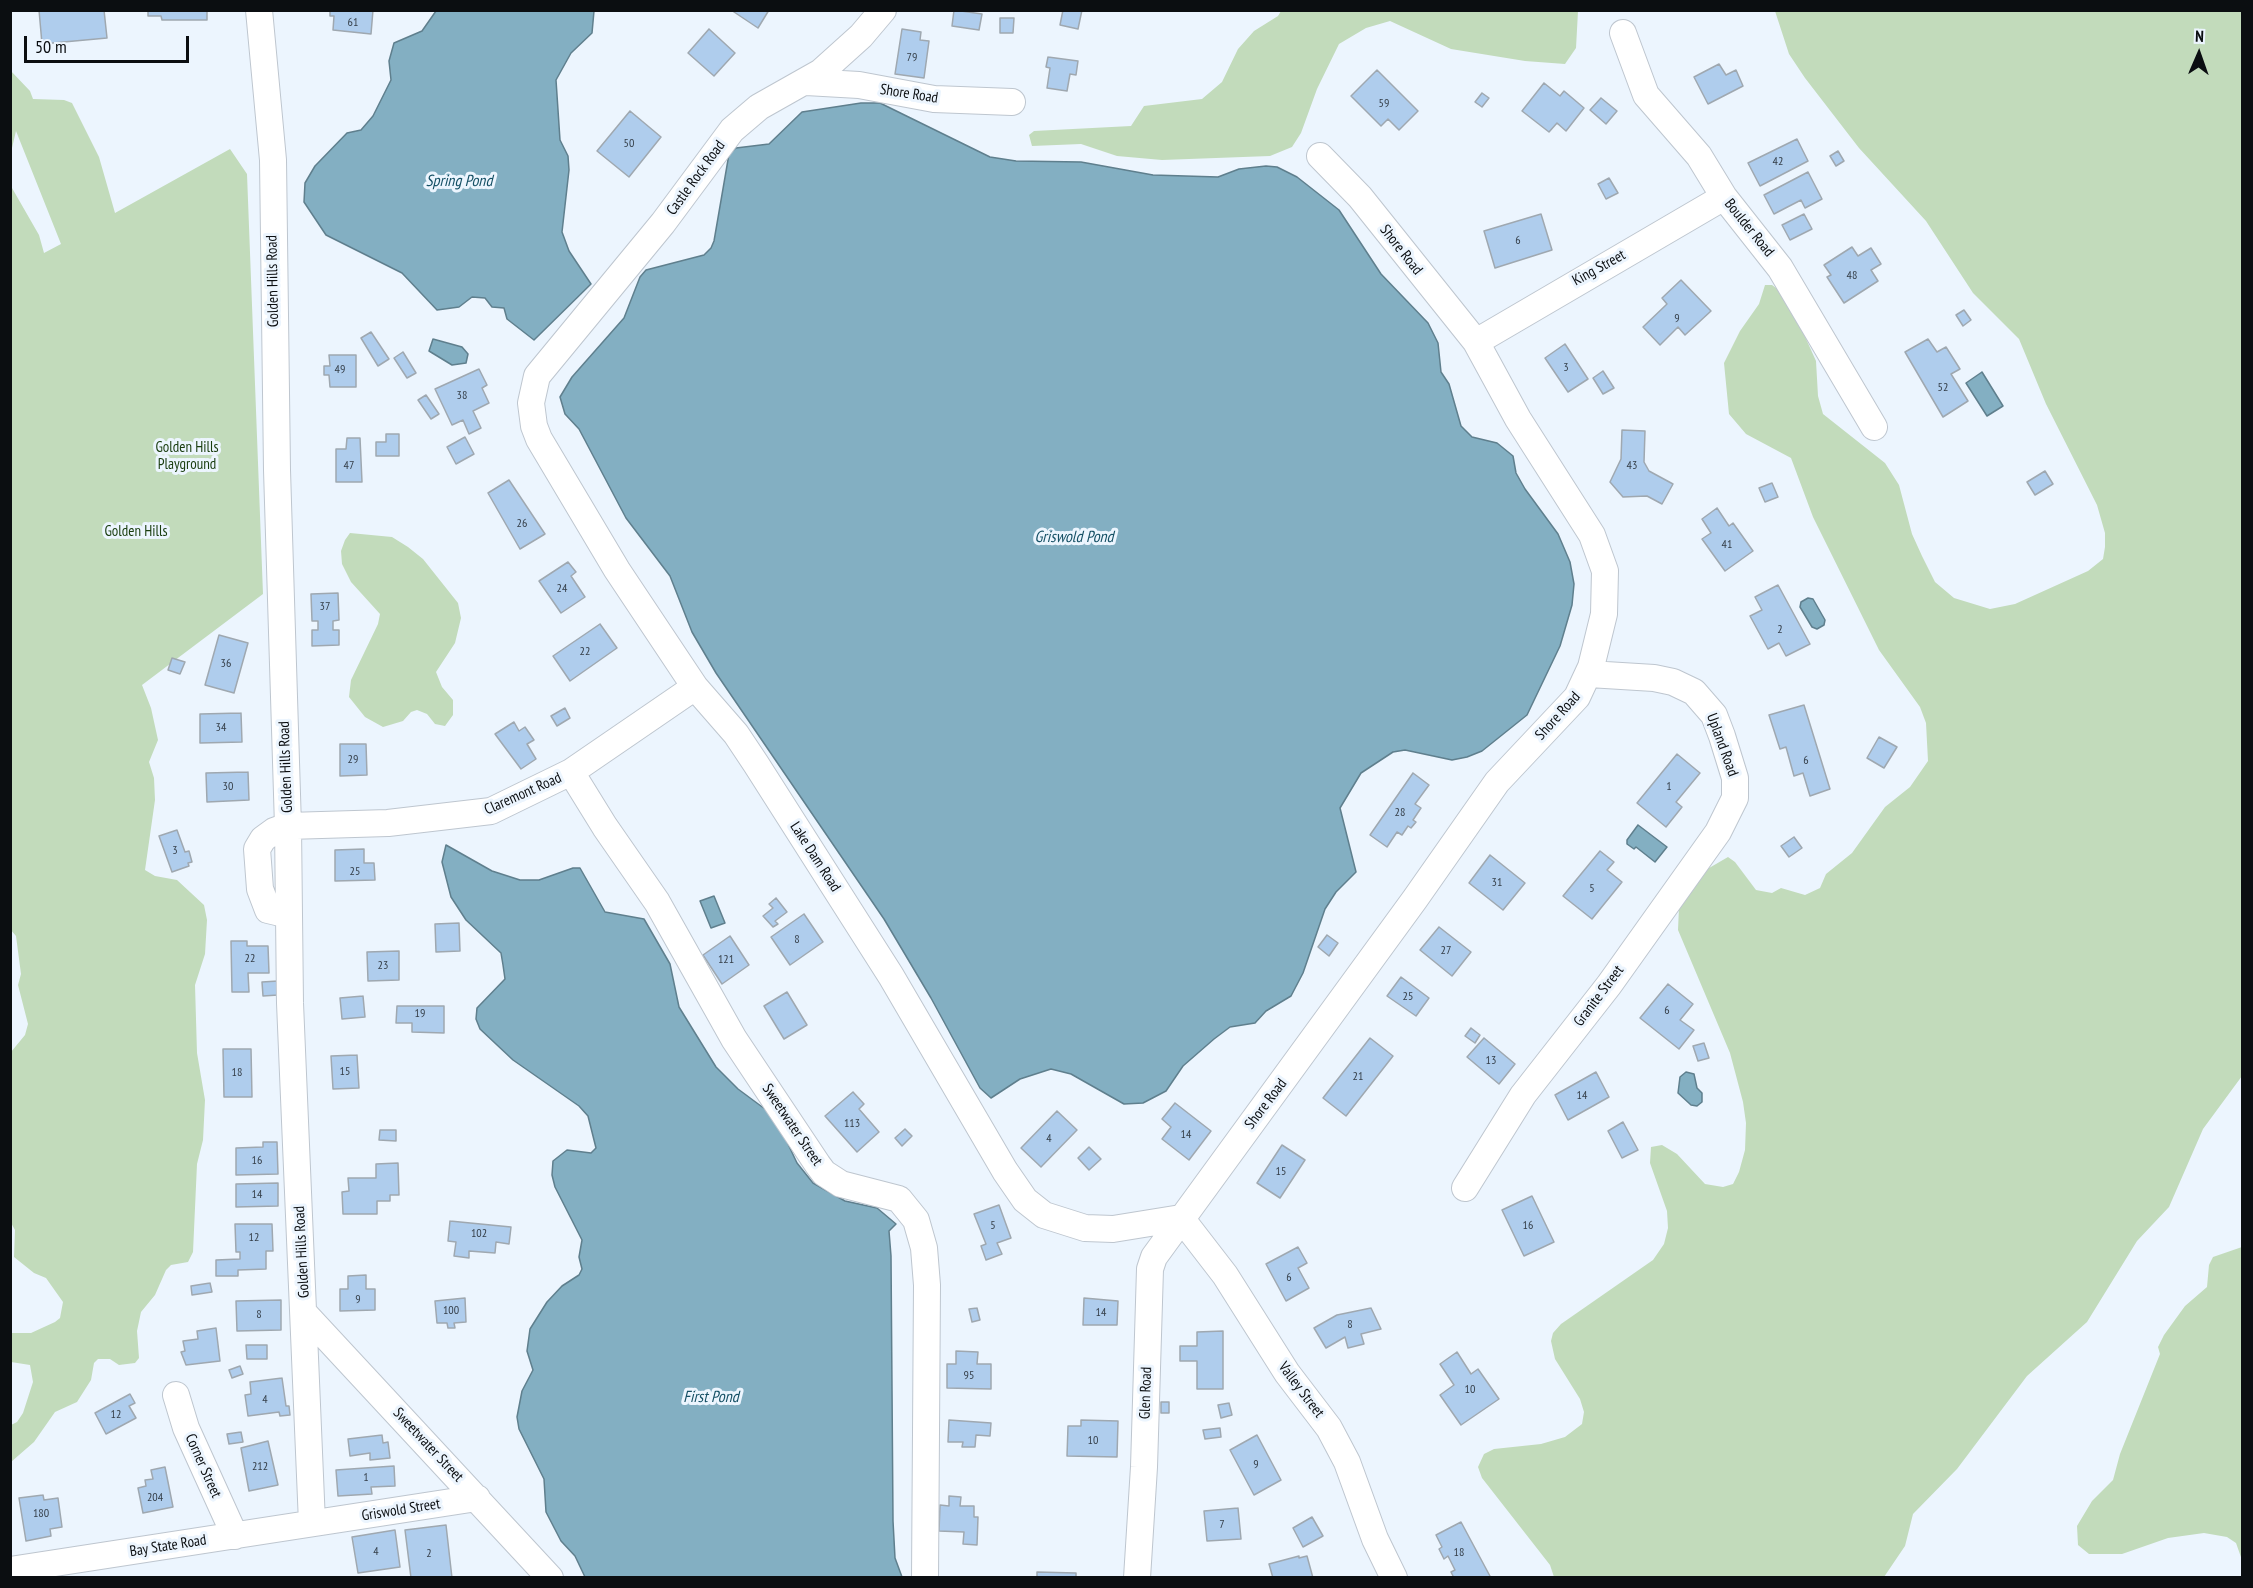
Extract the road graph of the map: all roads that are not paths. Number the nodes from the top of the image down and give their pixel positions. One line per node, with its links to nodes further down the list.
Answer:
1 (259, 10): 15 (street, Golden Hills Road)
2 (883, 10): 4 (street, Castle Rock Road)
3 (1623, 33): 7 (street, Boulder Road)
4 (806, 82): 5 (street, Shore Road); 9 (street, Castle Rock Road)
5 (1012, 102)
6 (1320, 156): 8 (street, Shore Road)
7 (1724, 197): 8 (street, King Street); 10 (street, Boulder Road)
8 (1476, 342): 11 (street, Shore Road)
9 (537, 376): 12 (street, Lake Dam Road)
10 (1874, 427)
11 (1589, 674): 14 (street, Upland Road); 17 (street, Shore Road)
12 (695, 687): 13 (street, Claremont Road); 17 (street, Lake Dam Road)
13 (571, 772): 15 (street, Claremont Road); 25 (street, Sweetwater Street)
14 (1733, 803): 16 (street, Granite Street)
15 (288, 826): 18 (street, Golden Hills Road)
16 (1465, 1188)
17 (1181, 1218): 26 (street, Glen Road); 27 (street, Valley Street)
18 (304, 1313): 20 (street, Sweetwater Street); 21 (street, Golden Hills Road)
19 (176, 1395): 22 (street, Corner Street)
20 (477, 1498): 21 (street, Griswold Street); 24 (street, Sweetwater Street)
21 (318, 1522): 22 (street, Bay State Road)
22 (235, 1536): 23 (street, Bay State Road)
23 (10, 1570)
24 (550, 1578)
25 (925, 1578)
26 (1137, 1578)
27 (1394, 1578)

